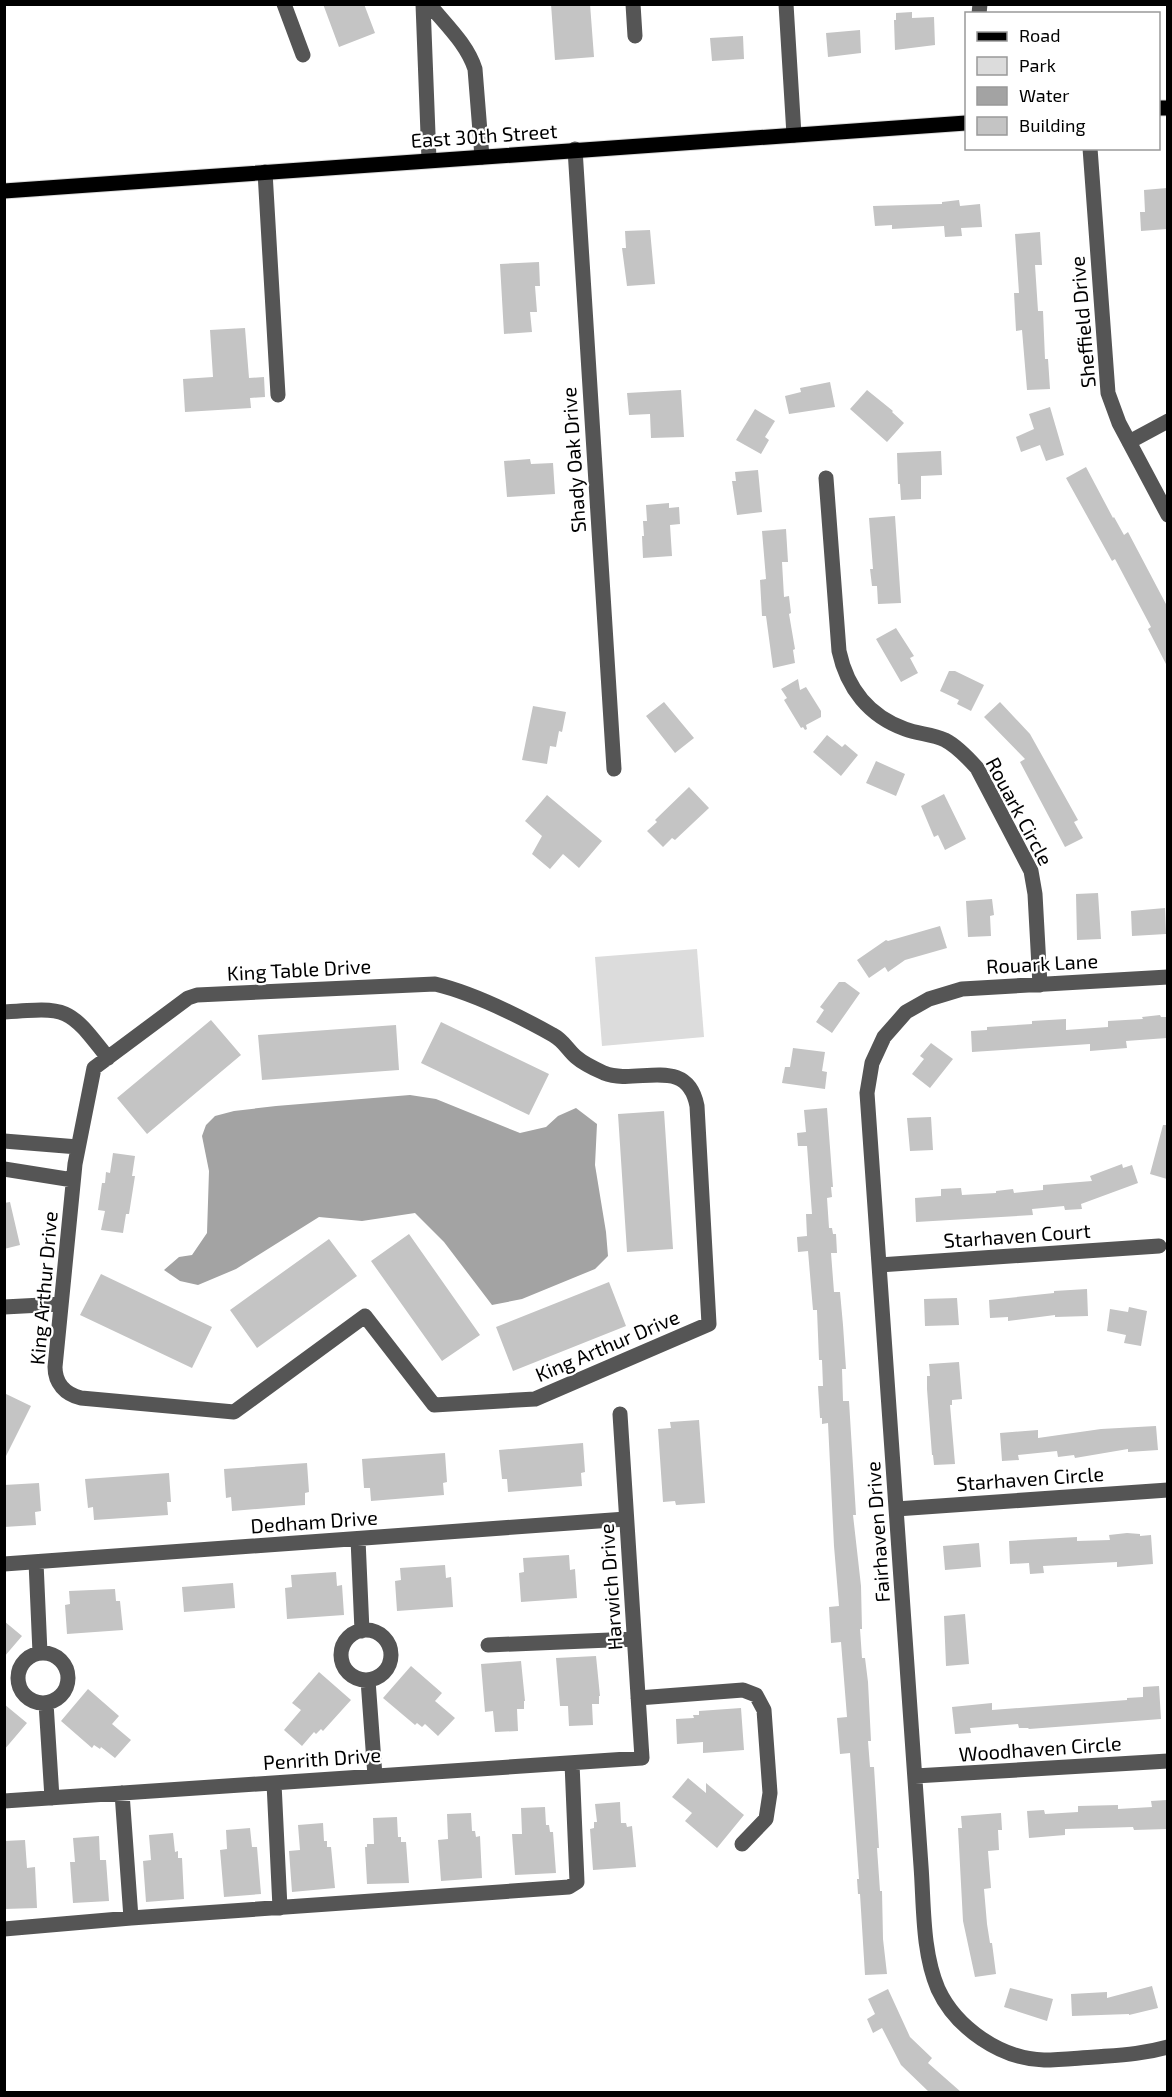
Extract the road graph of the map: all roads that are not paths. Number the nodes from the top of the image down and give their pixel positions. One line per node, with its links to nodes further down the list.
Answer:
1 (284, 4): 7 (street)
2 (423, 4): 13 (street)
3 (429, 4): 12 (street)
4 (633, 4): 6 (street)
5 (786, 4): 9 (street)
6 (635, 36)
7 (303, 55)
8 (965, 123): 9 (main road, East 30th Street)
9 (794, 135): 10 (main road, East 30th Street)
10 (575, 149): 12 (main road, East 30th Street); 21 (street, Shady Oak Drive)
11 (1090, 150): 18 (street, Sheffield Drive)
12 (482, 157): 13 (main road, East 30th Street)
13 (429, 160): 14 (main road, East 30th Street)
14 (265, 172): 15 (main road, East 30th Street); 16 (street)
15 (4, 191)
16 (278, 395)
17 (1167, 421): 18 (street)
18 (1129, 442): 20 (street, Sheffield Drive)
19 (826, 478): 23 (street, Rouark Circle)
20 (1167, 515)
21 (614, 769)
22 (1167, 977): 23 (street, Rouark Lane)
23 (1040, 985): 24 (street, Rouark Lane)
24 (921, 1002): 34 (street, Fairhaven Drive)
25 (4, 1012): 26 (street)
26 (108, 1058): 27 (street, King Table Drive); 29 (street, King Table Drive)
27 (603, 1072): 35 (street, King Arthur Drive)
28 (4, 1141): 29 (street)
29 (78, 1147): 30 (street, King Table Drive)
30 (75, 1164): 32 (street, King Arthur Drive)
31 (4, 1169): 32 (street)
32 (73, 1180): 35 (street, King Arthur Drive)
33 (1159, 1246): 34 (street, Starhaven Court)
34 (879, 1265): 39 (street, Fairhaven Drive)
35 (61, 1304): 36 (street)
36 (4, 1307)
37 (620, 1414): 40 (street, Harwich Drive)
38 (1167, 1490): 39 (street, Starhaven Circle)
39 (896, 1509): 55 (street, Fairhaven Drive)
40 (626, 1519): 41 (street, Dedham Drive); 45 (street, Harwich Drive)
41 (358, 1539): 42 (street, Dedham Drive); 44 (street)
42 (36, 1562): 43 (street, Dedham Drive); 47 (street)
43 (4, 1564)
44 (363, 1631): 48 (street); 48 (street)
45 (634, 1639): 46 (street); 49 (street, Harwich Drive)
46 (488, 1645)
47 (40, 1653): 50 (street); 50 (street)
48 (368, 1680): 54 (street)
49 (638, 1698): 51 (street, Harwich Drive); 60 (street)
50 (46, 1703): 58 (street)
51 (642, 1758): 53 (street, Penrith Drive)
52 (1167, 1761): 55 (street, Woodhaven Circle)
53 (572, 1763): 54 (street, Penrith Drive); 61 (street)
54 (375, 1776): 56 (street, Penrith Drive)
55 (915, 1776): 64 (street, Fairhaven Drive)
56 (274, 1783): 57 (street, Penrith Drive); 61 (street)
57 (122, 1793): 58 (street, Penrith Drive); 62 (street)
58 (52, 1798): 59 (street, Penrith Drive)
59 (4, 1801)
60 (742, 1844)
61 (280, 1908): 62 (street)
62 (131, 1918): 63 (street)
63 (4, 1929)
64 (1167, 2047)

